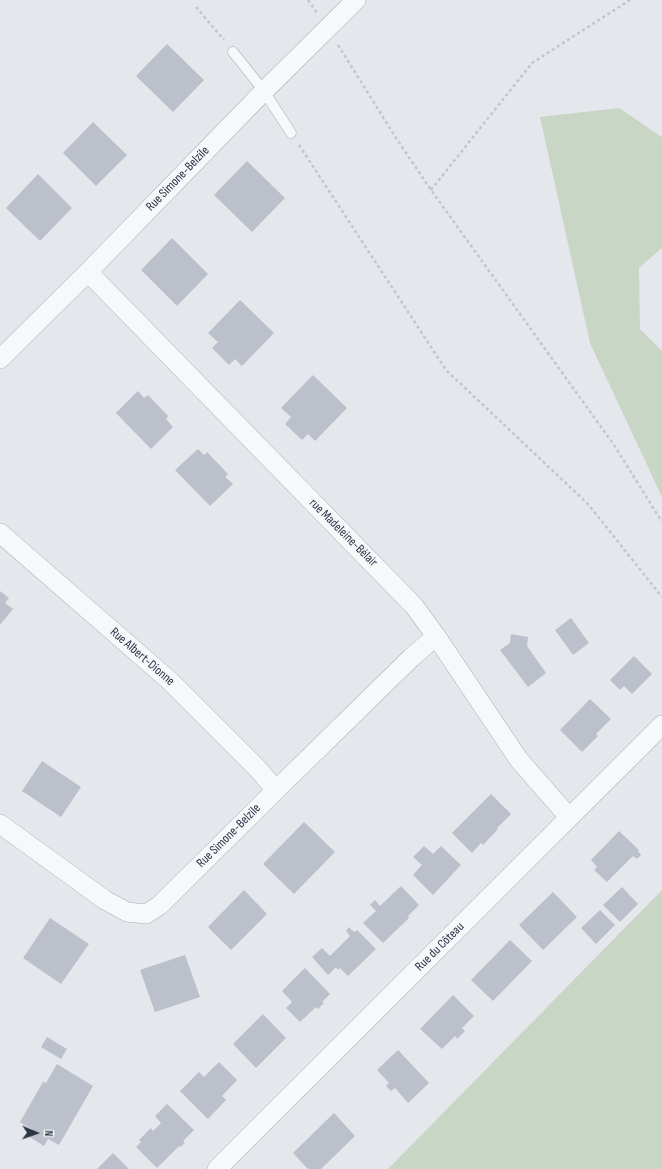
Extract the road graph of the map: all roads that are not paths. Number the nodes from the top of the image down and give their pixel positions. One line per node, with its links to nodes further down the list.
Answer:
1 (356, 0): 3 (street, Rue Simone-Belzile)
2 (233, 52): 3 (lane)
3 (264, 91): 4 (lane); 5 (street, Rue Simone-Belzile)
4 (291, 133)
5 (88, 272): 6 (street, Rue Simone-Belzile); 8 (street, rue Madeleine-Bélair)
6 (0, 359)
7 (0, 534): 10 (street, Rue Albert-Dionne)
8 (436, 636): 10 (street, Rue Simone-Belzile); 11 (street, rue Madeleine-Bélair)
9 (662, 725): 11 (street, Rue du Côteau)
10 (276, 790): 12 (street, Rue Simone-Belzile)
11 (569, 817): 13 (street, Rue du Côteau)
12 (0, 824)
13 (217, 1169)

